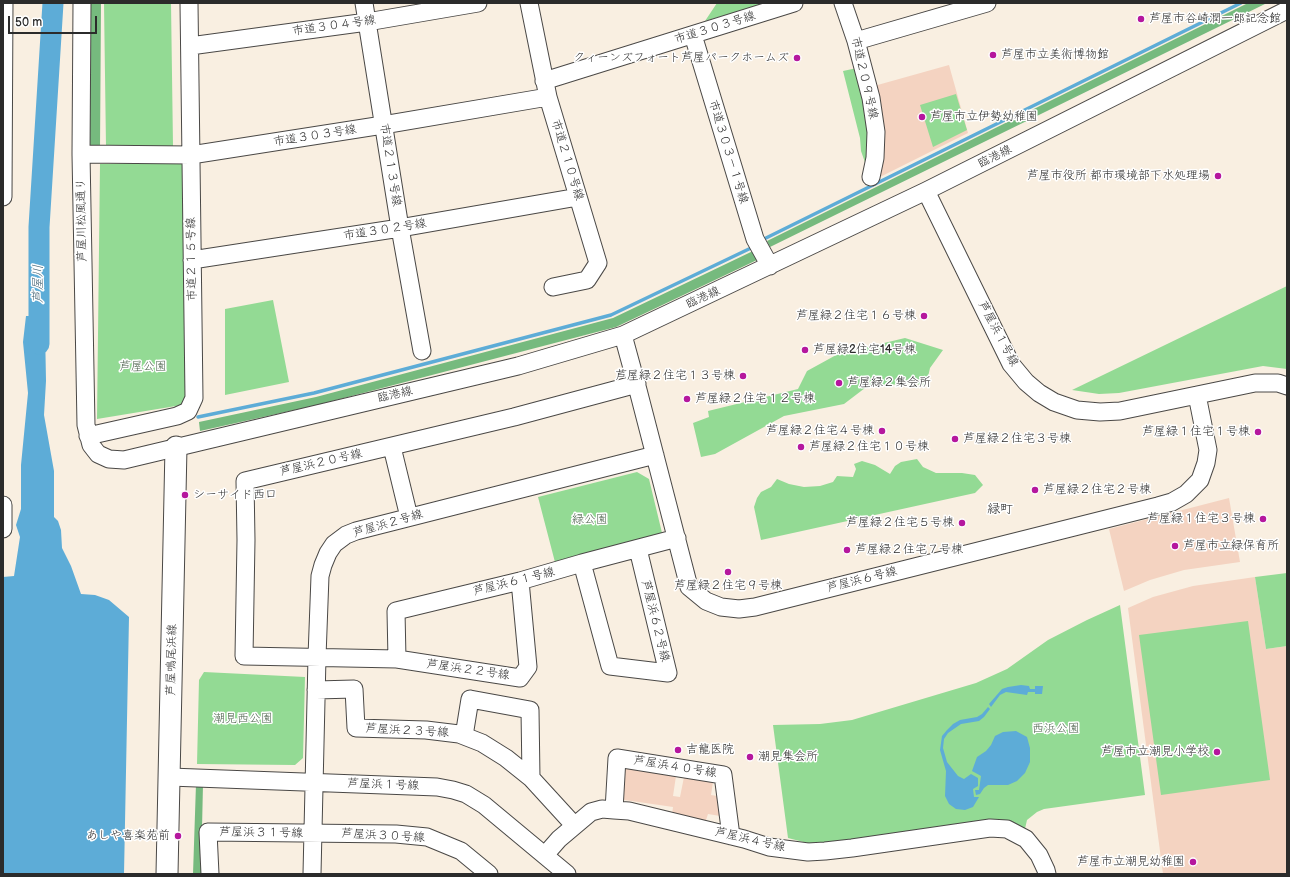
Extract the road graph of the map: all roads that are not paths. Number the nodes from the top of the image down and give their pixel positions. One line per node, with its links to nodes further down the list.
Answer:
1 (4, 3): 13 (street)
2 (82, 3): 18 (street, 芦屋川松風通り)
3 (189, 3): 15 (street, 市道２１５号線)
4 (364, 3): 11 (street, 市道２１３号線)
5 (478, 3): 11 (street, 市道３０４号線)
6 (530, 3): 16 (street, 市道２１０号線)
7 (792, 3): 12 (street, 市道３０３号線)
8 (843, 3): 14 (street, 市道２０９号線)
9 (987, 3): 14 (street)
10 (1287, 10): 21 (street, 臨港線)
11 (367, 22): 15 (street, 市道３０４号線); 17 (street, 市道２１３号線)
12 (693, 35): 16 (street, 市道３０３号線); 26 (street, 市道３０３－１号線)
13 (4, 40): 22 (street)
14 (856, 40): 20 (street, 市道２０９号線)
15 (190, 46): 19 (street, 市道２１５号線)
16 (546, 89): 17 (street, 市道３０３号線); 23 (street, 市道２１０号線)
17 (383, 125): 19 (street, 市道３０３号線); 24 (street, 市道２１３号線)
18 (81, 154): 19 (street, 市道３０３号線); 33 (street, 芦屋川松風通り)
19 (191, 155): 25 (street, 市道２１５号線)
20 (871, 177)
21 (926, 191): 26 (street, 臨港線); 32 (street, 芦屋浜１号線)
22 (3, 197)
23 (578, 197): 24 (street, 市道３０２号線); 27 (street, 市道２１０号線)
24 (400, 228): 25 (street, 市道３０２号線); 29 (street, 市道２１３号線)
25 (192, 260): 33 (street, 市道２１５号線)
26 (770, 266): 28 (street, 臨港線)
27 (553, 287)
28 (623, 335): 30 (street, 芦屋浜６号線); 34 (street, 臨港線)
29 (422, 351)
30 (637, 384): 35 (street, 芦屋浜２０号線); 36 (street, 芦屋浜６号線)
31 (1287, 386): 32 (street, 芦屋浜１号線)
32 (1197, 395): 40 (street, 芦屋浜６号線)
33 (88, 436): 34 (street, 臨港線)
34 (176, 447): 48 (main road, 芦屋鳴尾浜線)
35 (392, 447): 38 (street); 44 (street, 芦屋浜２０号線)
36 (655, 455): 38 (street, 芦屋浜２号線); 40 (street, 芦屋浜６号線)
37 (3, 505): 39 (street)
38 (409, 517): 44 (street, 芦屋浜２号線)
39 (3, 529)
40 (677, 538): 41 (street, 芦屋浜６１号線)
41 (638, 548): 42 (street, 芦屋浜６１号線); 42 (street, 芦屋浜６２号線)
42 (582, 563): 43 (street, 芦屋浜６１号線)
43 (520, 581): 45 (street, 芦屋浜６１号線); 45 (street, 芦屋浜２２号線)
44 (317, 657): 45 (street, 芦屋浜２２号線); 46 (street, 芦屋浜２号線)
45 (397, 660)
46 (316, 690): 47 (street, 芦屋浜２３号線); 50 (street, 芦屋浜２号線)
47 (464, 736): 49 (street, 芦屋浜２３号線); 49 (street)
48 (170, 778): 50 (street, 芦屋浜１号線); 56 (main road, 芦屋鳴尾浜線)
49 (531, 778): 52 (street, 芦屋浜２３号線)
50 (314, 783): 53 (street, 芦屋浜２号線); 55 (street, 芦屋浜１号線)
51 (614, 810): 52 (street, 芦屋浜４号線); 54 (street, 芦屋浜４号線); 54 (street, 芦屋浜４０号線)
52 (574, 825): 55 (street, 芦屋浜４号線)
53 (313, 833): 57 (street, 芦屋浜３１号線); 58 (street, 芦屋浜２号線); 59 (street, 芦屋浜３０号線)
54 (731, 836): 61 (street, 芦屋浜４号線)
55 (545, 855): 60 (street, 芦屋浜１号線)
56 (168, 874)
57 (210, 874)
58 (312, 874)
59 (490, 874)
60 (568, 874)
61 (1047, 874)

